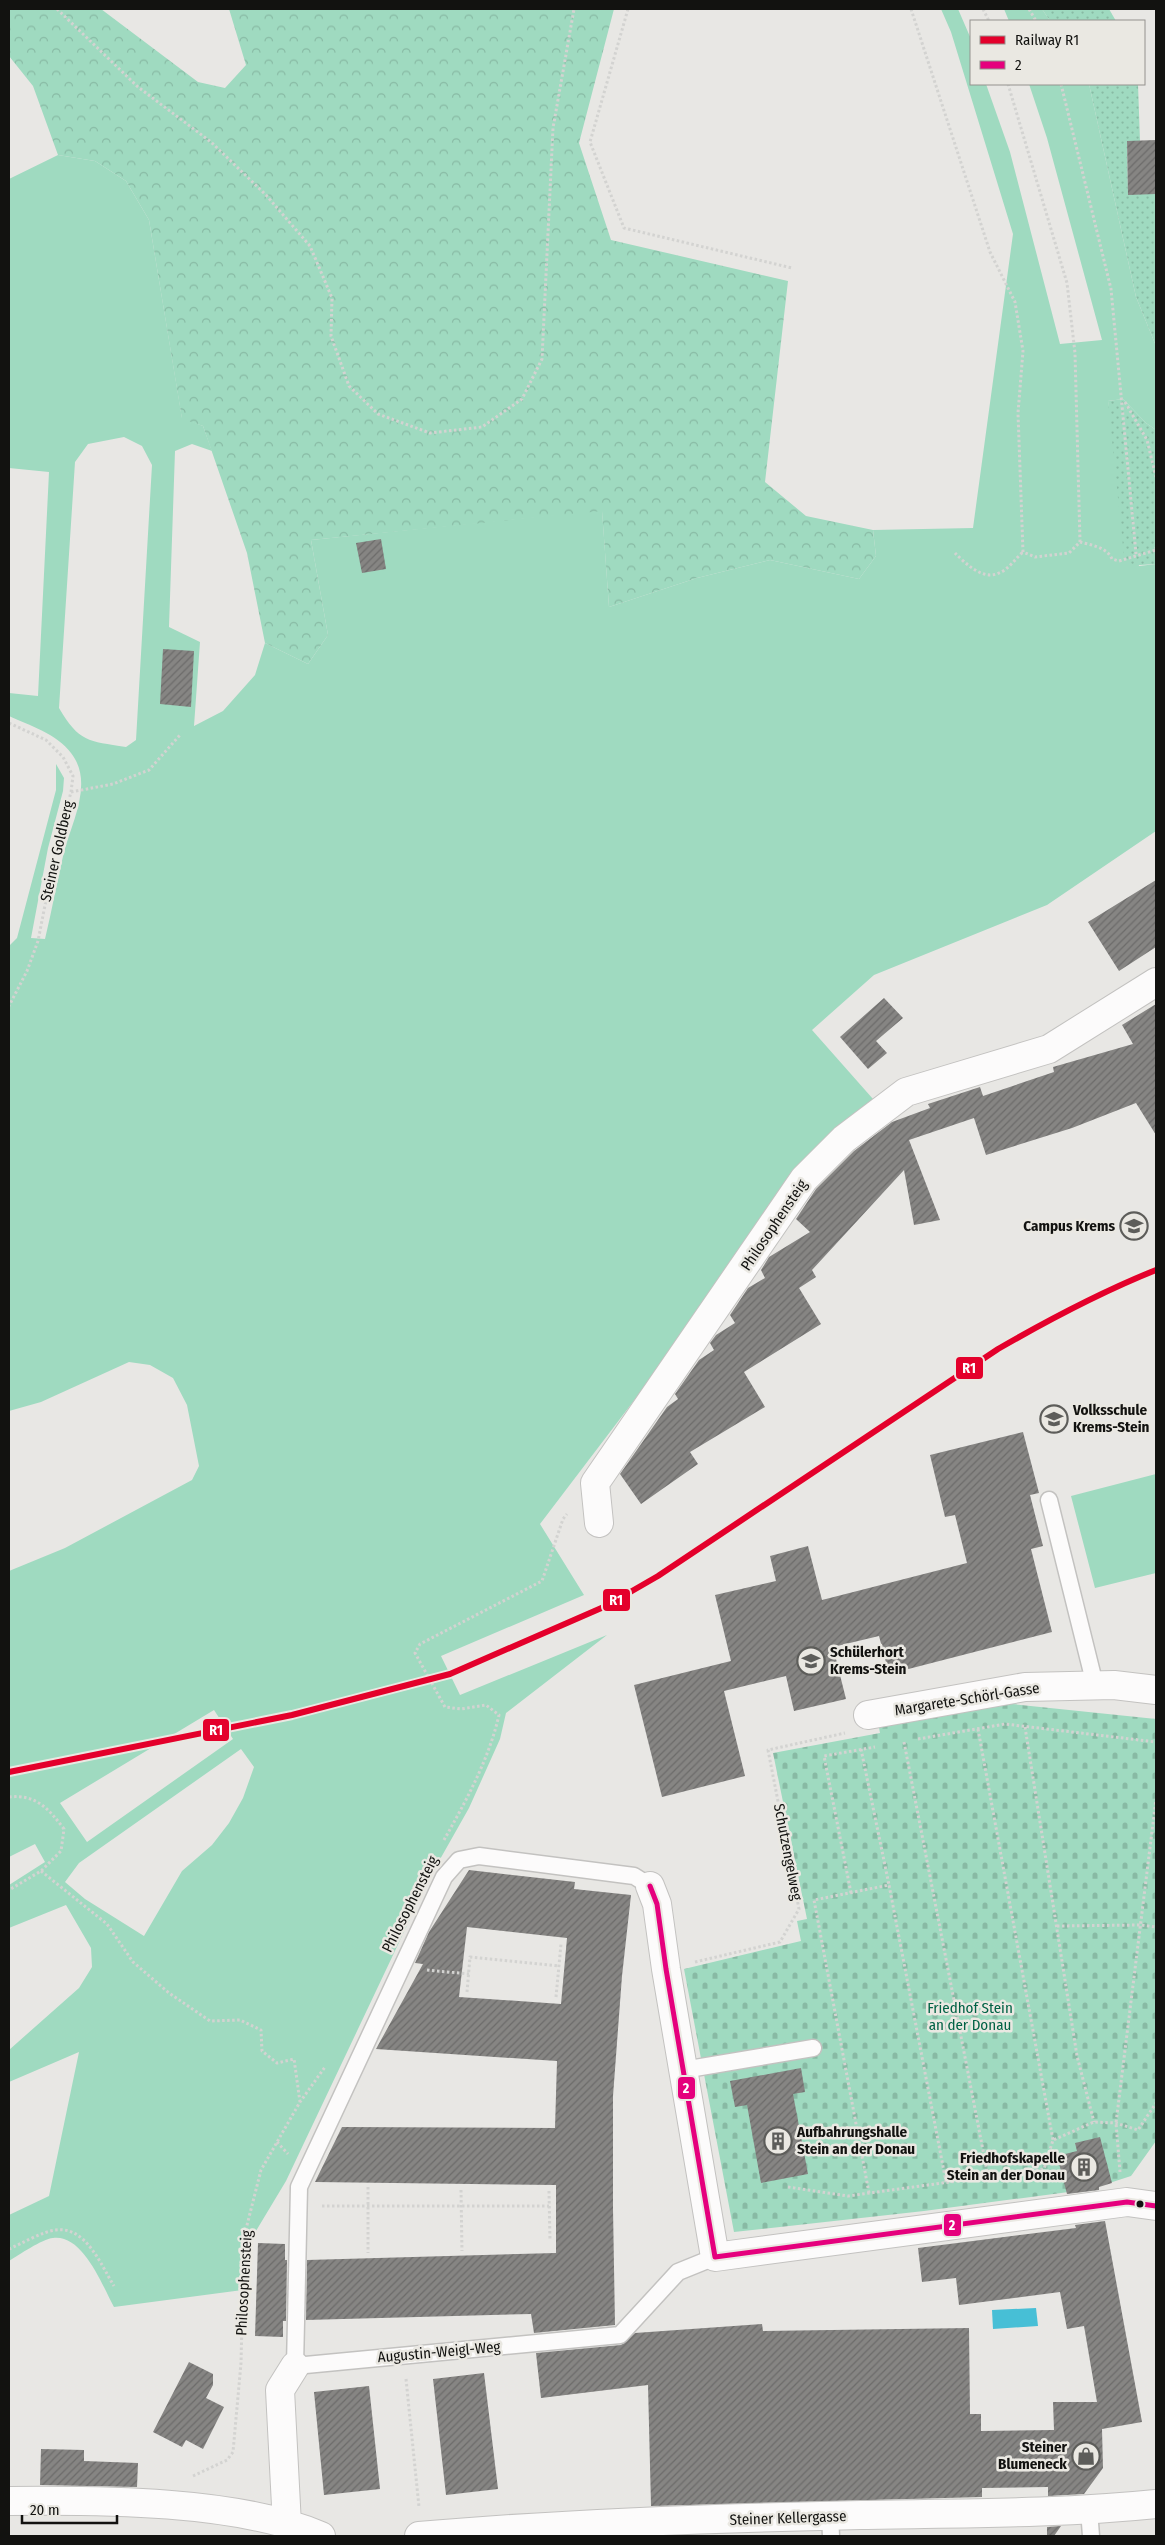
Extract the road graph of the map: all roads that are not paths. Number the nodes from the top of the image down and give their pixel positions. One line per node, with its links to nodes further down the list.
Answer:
1 (1156, 982): 3 (street, Philosophensteig)
2 (1049, 1500): 4 (lane)
3 (599, 1523)
4 (1095, 1685): 5 (street, Margarete-Schörl-Gasse); 6 (street, Margarete-Schörl-Gasse)
5 (1156, 1690)
6 (868, 1715)
7 (650, 1886): 9 (street); 12 (lane)
8 (813, 2048): 9 (lane)
9 (683, 2070): 11 (street)
10 (1156, 2206): 11 (street)
11 (715, 2257): 12 (lane, Augustin-Weigl-Weg)
12 (295, 2366): 18 (street)
13 (9, 2500): 18 (street)
14 (1156, 2504): 15 (street, Steiner Kellergasse)
15 (1090, 2523): 16 (street, Steiner Kellergasse)
16 (830, 2526): 17 (street, Steiner Kellergasse)
17 (420, 2527)
18 (287, 2531): 19 (street)
19 (321, 2536)

